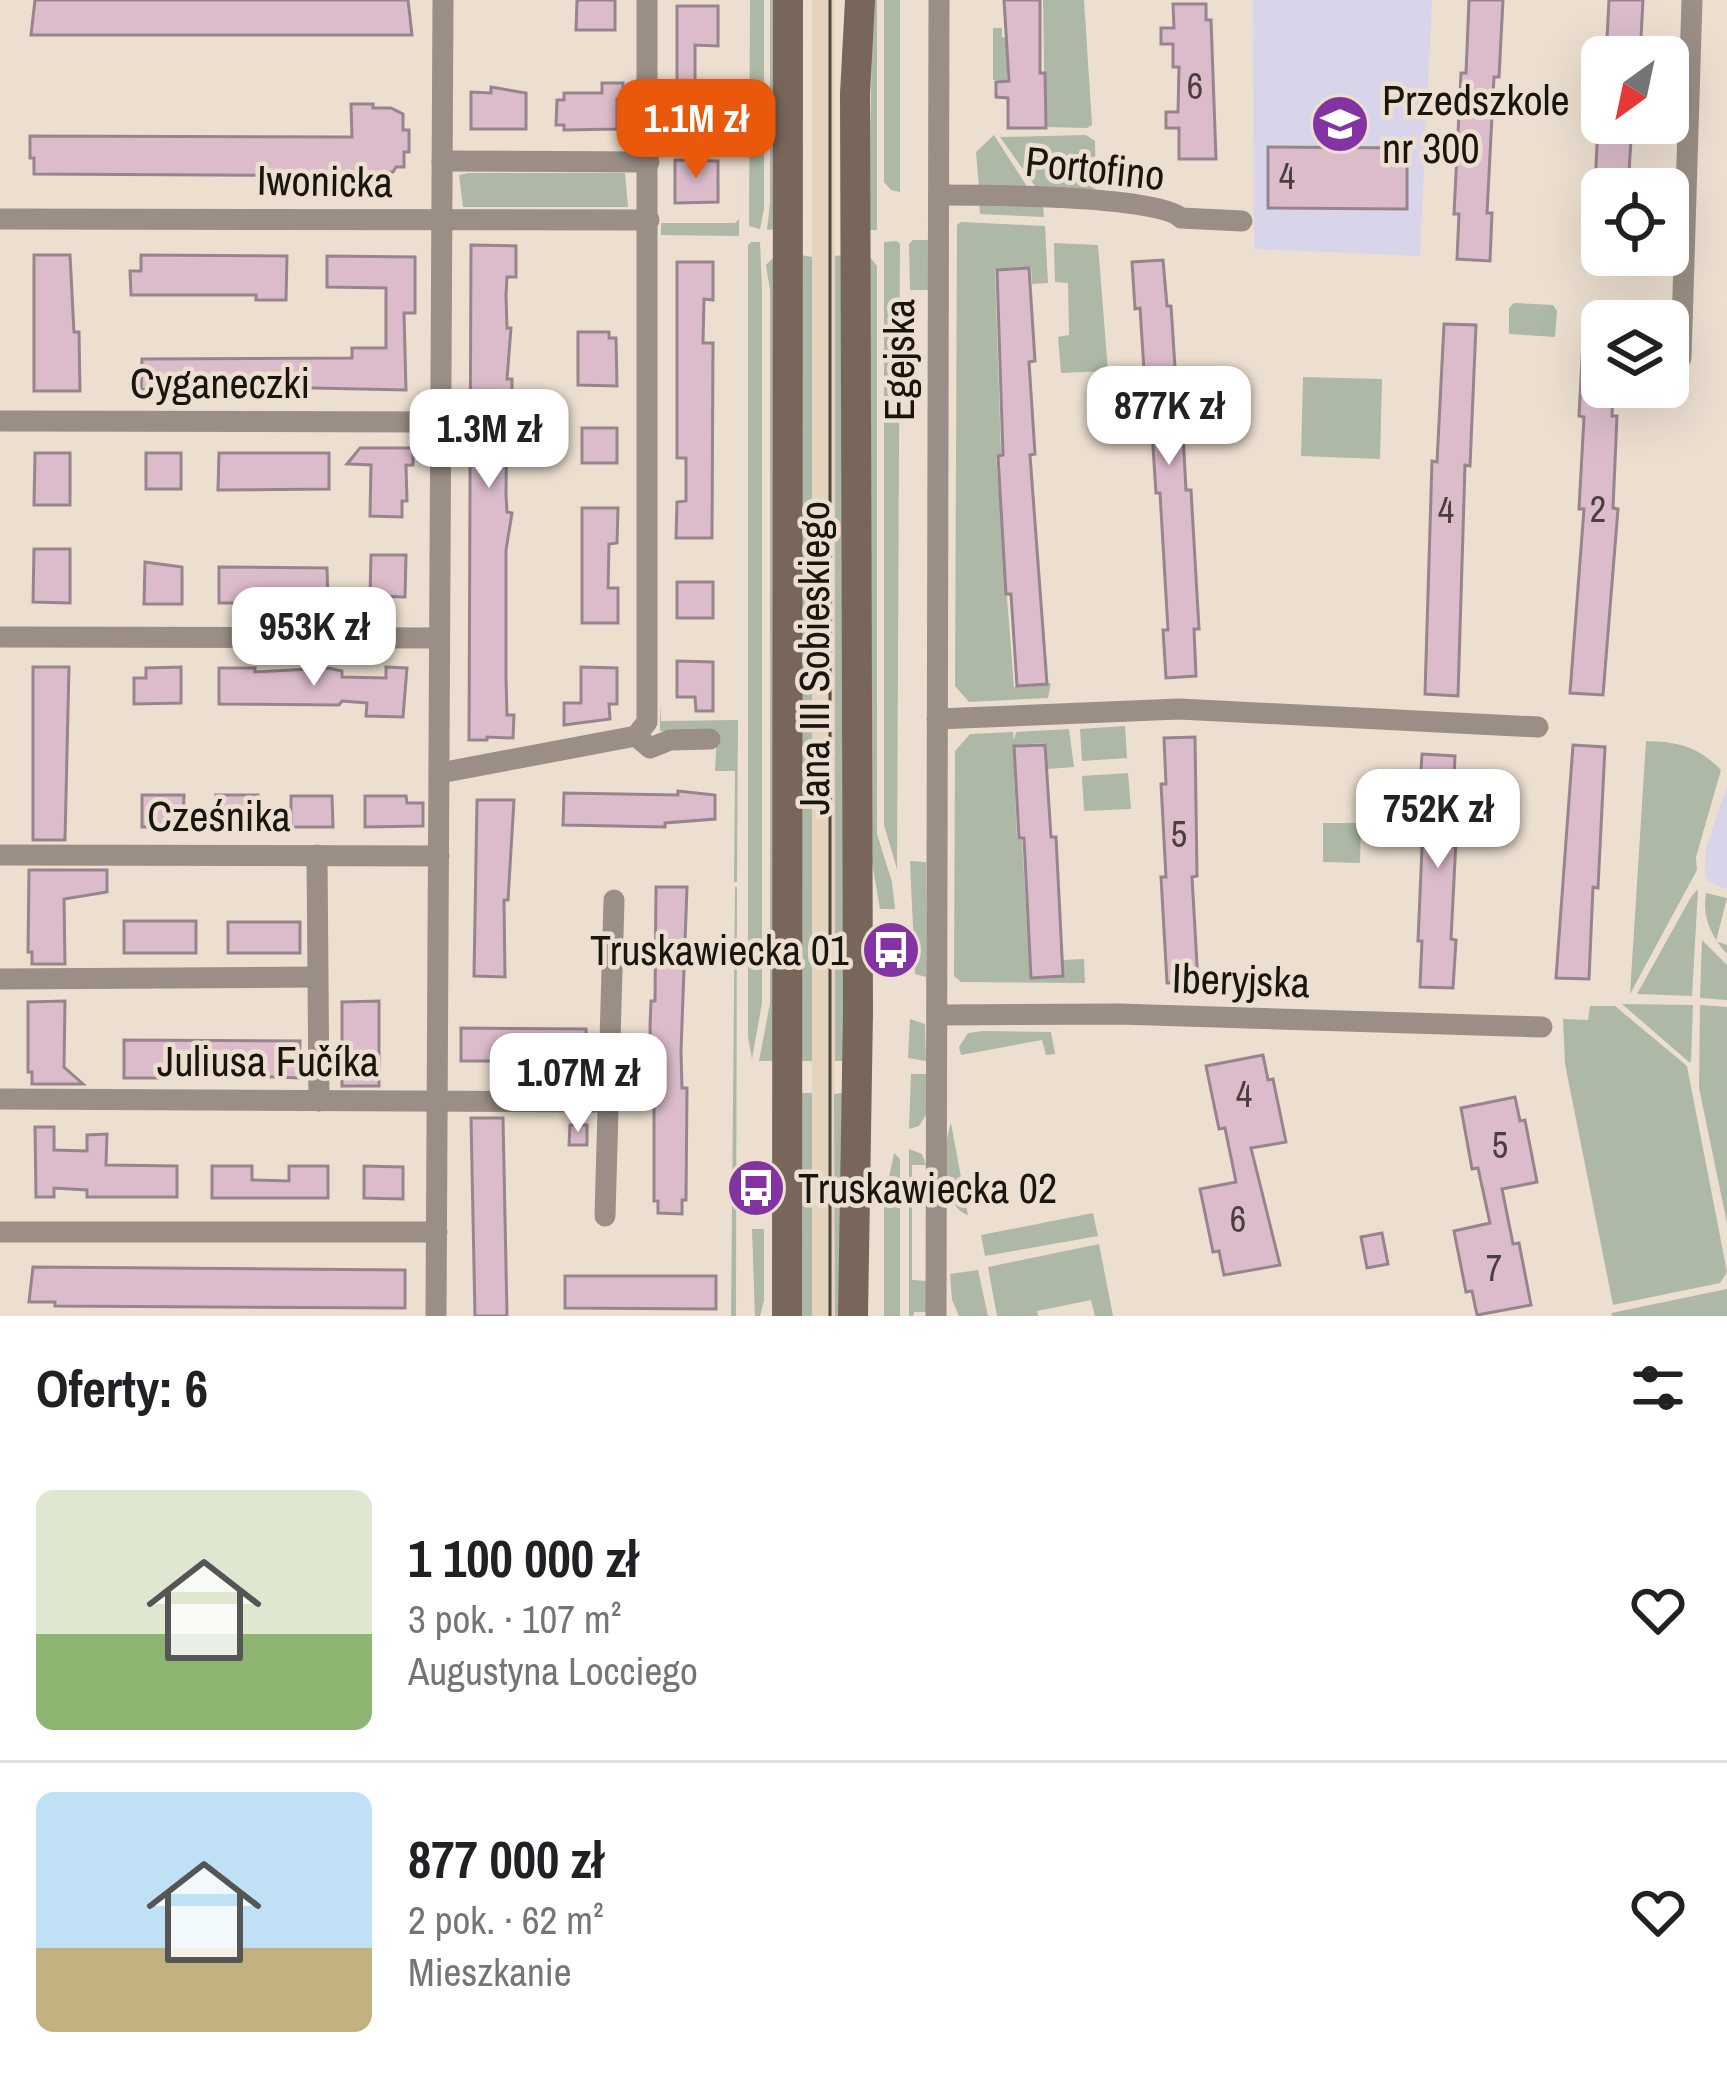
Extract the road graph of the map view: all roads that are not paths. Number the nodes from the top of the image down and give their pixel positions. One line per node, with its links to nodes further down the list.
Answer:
1 (442, 0): 7 (street)
2 (646, 0): 8 (street)
3 (788, 0): 40 (main road, Jana III Sobieskiego)
4 (860, 0): 41 (main road, Jana III Sobieskiego)
5 (939, 0): 9 (street, Egejska)
6 (1692, 0): 14 (street)
7 (442, 161): 8 (street); 12 (street)
8 (649, 162): 11 (street)
9 (939, 195): 13 (street, Portofino); 19 (street, Egejska)
10 (0, 219): 12 (street, Iwonicka)
11 (649, 220): 12 (street, Iwonicka); 21 (street)
12 (440, 221): 16 (street)
13 (1242, 221)
14 (1683, 300)
15 (0, 421): 16 (street, Cyganeczki)
16 (440, 422): 18 (street)
17 (0, 637): 18 (street)
18 (439, 638): 23 (street)
19 (937, 719): 20 (street); 30 (street, Egejska)
20 (1538, 728)
21 (636, 736): 22 (street); 23 (street)
22 (710, 739)
23 (440, 773): 26 (street)
24 (317, 855): 25 (street, Cześnika); 26 (street, Cześnika); 28 (street)
25 (0, 856)
26 (439, 856): 33 (street)
27 (614, 900): 35 (street)
28 (317, 977): 29 (street); 34 (street)
29 (0, 979)
30 (937, 1015): 31 (street, Iberyjska); 42 (street, Egejska)
31 (1542, 1027)
32 (0, 1099): 34 (street, Juliusa Fučíka)
33 (436, 1100): 34 (street, Juliusa Fučíka); 35 (street, Juliusa Fučíka); 38 (street)
34 (319, 1101)
35 (608, 1102): 36 (street)
36 (605, 1216)
37 (0, 1232): 38 (street)
38 (437, 1232): 39 (street)
39 (436, 1316)
40 (787, 1316)
41 (854, 1316)
42 (936, 1316)

